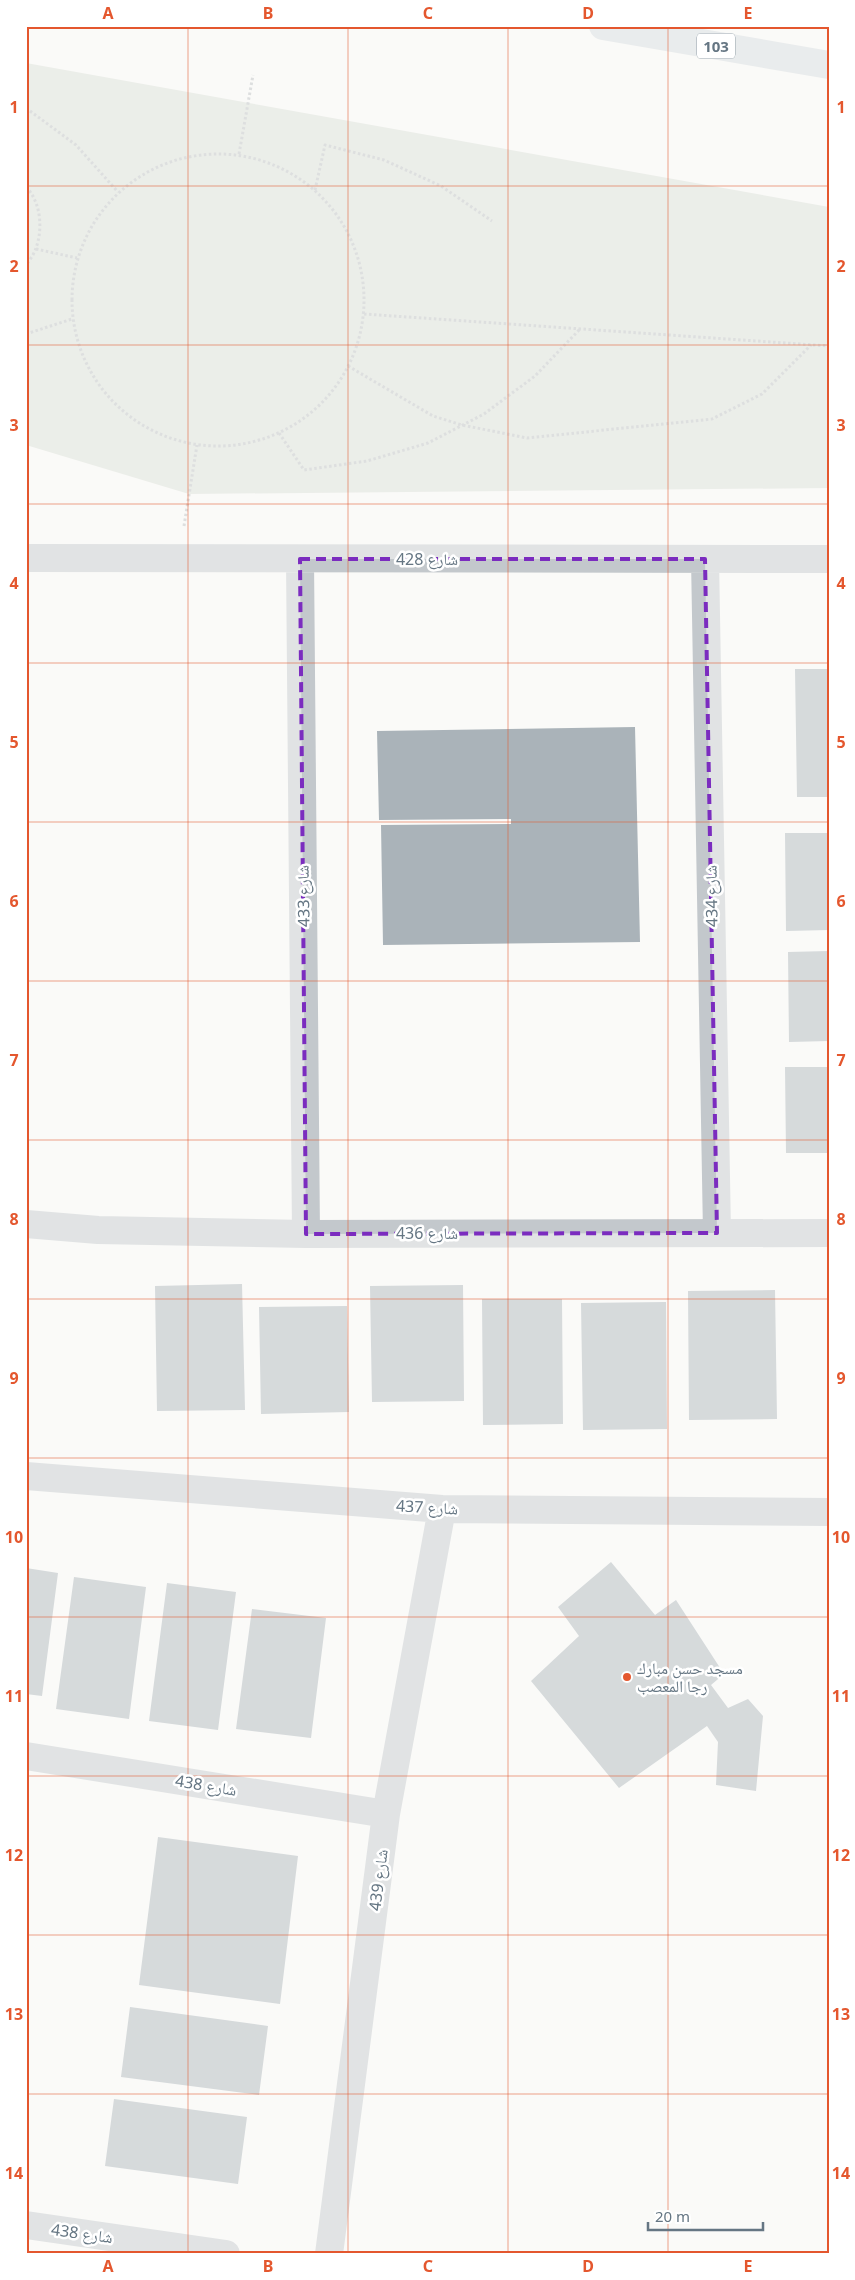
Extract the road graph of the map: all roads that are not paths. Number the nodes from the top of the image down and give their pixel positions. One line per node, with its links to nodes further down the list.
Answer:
1 (604, 26): 2 (main road, 103)
2 (829, 65)
3 (26, 558): 4 (street, شارع 428)
4 (300, 559): 5 (street, شارع 428); 10 (street, شارع 433)
5 (705, 559): 6 (street, شارع 428); 8 (street, شارع 434)
6 (829, 559)
7 (26, 1224): 10 (street, شارع 436)
8 (717, 1233): 9 (street, شارع 436); 10 (street, شارع 436)
9 (829, 1233)
10 (306, 1234)
11 (26, 1476): 12 (street, شارع 437)
12 (442, 1509): 13 (street, شارع 437); 15 (street, شارع 439)
13 (829, 1512)
14 (26, 1756): 15 (street, شارع 438)
15 (386, 1814): 18 (street, شارع 439)
16 (26, 2225): 17 (street, شارع 438)
17 (226, 2254)
18 (329, 2254)

